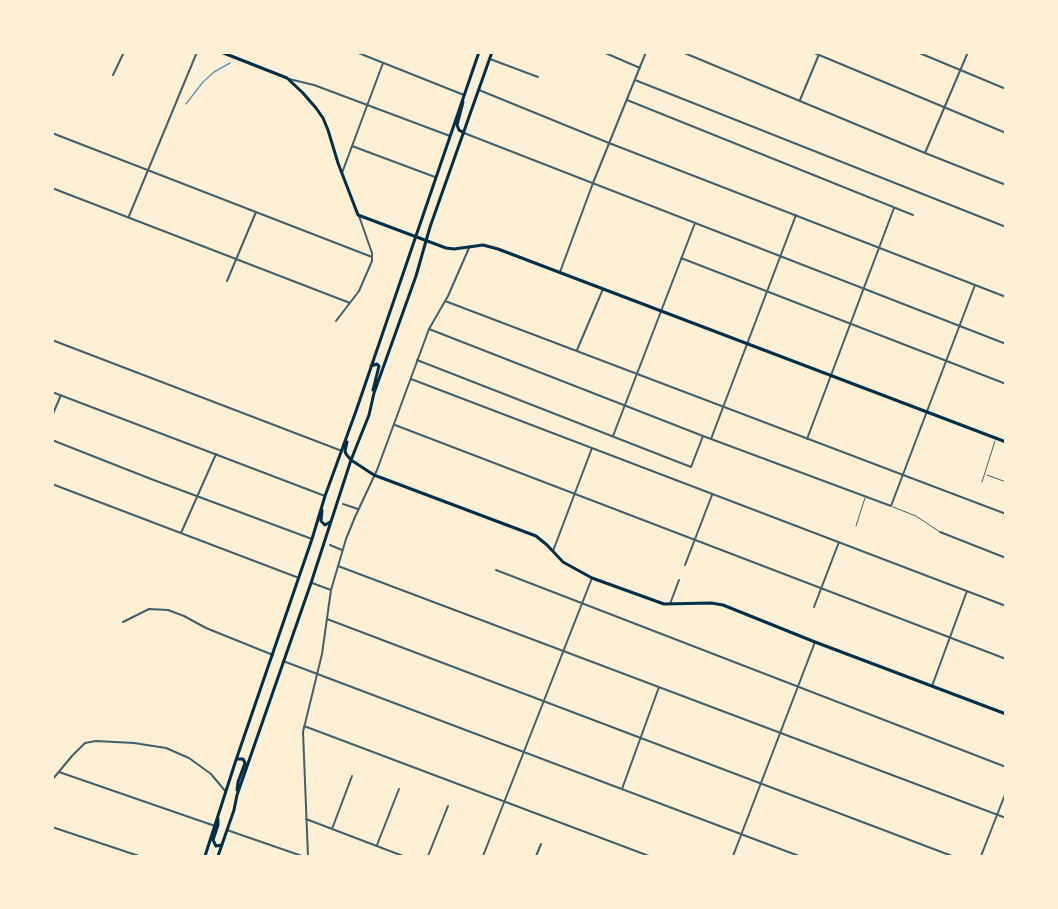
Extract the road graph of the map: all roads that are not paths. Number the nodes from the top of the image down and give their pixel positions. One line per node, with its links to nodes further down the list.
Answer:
1 (124, 52): 19 (street)
2 (197, 52): 37 (street)
3 (221, 52): 21 (main road)
4 (356, 52): 16 (street)
5 (472, 52): 13 (street)
6 (492, 52): 15 (main road)
7 (603, 52): 17 (street)
8 (646, 52): 17 (street)
9 (682, 52): 27 (street)
10 (812, 52): 14 (street)
11 (917, 52): 18 (street)
12 (968, 52): 18 (street)
13 (478, 54): 25 (main road)
14 (819, 54): 27 (street); 29 (street)
15 (490, 59): 20 (street); 24 (main road)
16 (383, 63): 25 (street); 28 (street)
17 (640, 68): 22 (street)
18 (961, 70): 23 (street); 29 (street)
19 (113, 75)
20 (538, 77)
21 (287, 78): 28 (street); 38 (main road)
22 (635, 80): 26 (street); 50 (street)
23 (1005, 89)
24 (479, 90): 30 (main road); 34 (street)
25 (464, 95): 30 (main road); 33 (main road)
26 (627, 100): 34 (street); 43 (street)
27 (800, 100): 36 (street)
28 (367, 105): 33 (street); 35 (street)
29 (945, 108): 32 (street); 36 (street)
30 (464, 132): 40 (street); 52 (main road)
31 (52, 133): 37 (street)
32 (1005, 133)
33 (450, 136): 39 (main road)
34 (609, 143): 40 (street); 45 (street)
35 (352, 146): 38 (street); 39 (street)
36 (925, 153): 41 (street)
37 (148, 170): 44 (street); 48 (street)
38 (342, 174): 47 (main road)
39 (435, 177): 51 (main road)
40 (593, 183): 49 (street); 59 (street)
41 (1005, 185)
42 (52, 188): 48 (street)
43 (895, 207): 46 (street); 54 (street)
44 (256, 212): 56 (street); 58 (street)
45 (795, 215): 54 (street); 55 (street)
46 (914, 215)
47 (358, 216): 51 (main road); 56 (street)
48 (128, 217): 58 (street)
49 (695, 223): 55 (street); 57 (street)
50 (1005, 227)
51 (415, 237): 52 (main road); 79 (main road)
52 (426, 241): 53 (main road); 85 (main road)
53 (469, 247): 59 (main road); 66 (street)
54 (879, 248): 61 (street); 63 (street)
55 (780, 256): 63 (street); 64 (street)
56 (372, 257): 67 (street)
57 (681, 258): 64 (street); 68 (street)
58 (237, 259): 60 (street); 67 (street)
59 (560, 272): 62 (main road)
60 (228, 281)
61 (975, 285): 65 (street); 71 (street)
62 (603, 289): 68 (main road); 76 (street)
63 (864, 289): 70 (street); 71 (street)
64 (766, 291): 70 (street); 74 (street)
65 (1005, 297)
66 (445, 301): 72 (street); 76 (street)
67 (350, 303): 69 (street)
68 (661, 311): 74 (main road); 80 (street)
69 (336, 321)
70 (850, 324): 78 (street); 81 (street)
71 (959, 326): 75 (street); 78 (street)
72 (429, 329): 77 (street); 87 (street)
73 (52, 340): 101 (street)
74 (747, 344): 81 (main road); 88 (street)
75 (1005, 344)
76 (577, 351): 80 (street)
77 (417, 360): 82 (street); 93 (street)
78 (946, 361): 83 (street); 89 (street)
79 (371, 366): 85 (main road); 92 (main road)
80 (637, 374): 87 (street); 88 (street)
81 (831, 376): 89 (main road); 96 (street)
82 (411, 379): 91 (street); 100 (street)
83 (1005, 384)
84 (52, 392): 86 (street)
85 (374, 393): 103 (main road)
86 (61, 395): 90 (street); 102 (street)
87 (625, 406): 93 (street); 94 (street)
88 (723, 407): 95 (street); 96 (street)
89 (927, 412): 97 (main road); 106 (street)
90 (52, 416)
91 (394, 424): 105 (street); 110 (street)
92 (348, 435): 101 (main road); 103 (main road)
93 (613, 436): 94 (street)
94 (703, 436): 95 (street)
95 (711, 439): 114 (street)
96 (807, 439): 106 (street)
97 (996, 439): 99 (main road); 104 (lane)
98 (52, 440): 112 (street)
99 (1005, 442)
100 (592, 448): 110 (street); 111 (street)
101 (342, 451): 113 (main road)
102 (216, 454): 112 (street); 113 (street)
103 (351, 460): 105 (main road); 119 (main road)
104 (985, 474): 107 (lane); 108 (lane)
105 (374, 475): 117 (street); 128 (main road)
106 (903, 475): 116 (street); 118 (street)
107 (982, 482)
108 (1005, 482)
109 (52, 484): 122 (street)
110 (575, 494): 124 (street); 128 (street)
111 (712, 494): 124 (street); 125 (street)
112 (197, 496): 122 (street); 123 (street)
113 (324, 496): 119 (main road); 123 (main road)
114 (865, 497): 116 (street); 120 (lane)
115 (343, 504): 117 (street)
116 (891, 506): 121 (lane)
117 (358, 509): 127 (street)
118 (1005, 514)
119 (331, 520): 136 (main road)
120 (856, 526)
121 (940, 532): 129 (street)
122 (182, 533): 133 (street)
123 (312, 539): 133 (main road)
124 (695, 540): 130 (street); 137 (street)
125 (839, 542): 137 (street); 139 (street)
126 (330, 545): 127 (street)
127 (342, 550): 131 (street)
128 (552, 551): 134 (main road)
129 (1005, 558)
130 (685, 565)
131 (338, 566): 138 (street); 148 (street)
132 (496, 570): 140 (street)
133 (299, 578): 149 (main road)
134 (592, 578): 140 (street); 141 (main road)
135 (679, 580): 141 (street)
136 (311, 583): 138 (street); 151 (main road)
137 (822, 588): 143 (street); 146 (street)
138 (331, 590): 144 (street)
139 (967, 591): 142 (street); 146 (street)
140 (582, 603): 148 (street); 153 (street)
141 (670, 604): 147 (main road)
142 (1005, 606)
143 (814, 608)
144 (327, 619): 152 (street); 156 (street)
145 (123, 622): 149 (street)
146 (949, 637): 150 (street); 154 (street)
147 (815, 642): 153 (street); 154 (main road)
148 (563, 651): 155 (street); 156 (street)
149 (273, 655): 162 (main road)
150 (1005, 659)
151 (283, 661): 152 (street); 172 (main road)
152 (317, 674): 158 (street); 161 (street)
153 (798, 686): 159 (street); 163 (street)
154 (932, 686): 157 (main road)
155 (658, 687): 159 (street); 160 (street)
156 (543, 701): 160 (street); 161 (street)
157 (1005, 714)
158 (304, 726): 173 (street); 178 (street)
159 (780, 733): 167 (street); 176 (street)
160 (640, 738): 167 (street); 169 (street)
161 (524, 752): 169 (street); 173 (street)
162 (236, 760): 170 (main road); 172 (main road)
163 (1005, 767)
164 (59, 772): 166 (street); 170 (street); 179 (street)
165 (352, 776): 181 (street)
166 (52, 780)
167 (761, 784): 183 (street); 199 (street)
168 (399, 789): 186 (street)
169 (621, 789): 183 (street)
170 (226, 792): 175 (main road)
171 (1005, 792): 176 (street)
172 (237, 795): 182 (main road)
173 (504, 802): 194 (street); 196 (street)
174 (448, 806): 193 (street)
175 (219, 814): 179 (main road); 185 (main road)
176 (997, 815): 177 (street); 200 (street)
177 (1005, 818)
178 (306, 819): 181 (street); 191 (street)
179 (215, 826): 188 (main road)
180 (52, 827): 187 (street)
181 (332, 829): 186 (street)
182 (227, 830): 185 (main road); 190 (street)
183 (741, 834): 197 (street); 198 (street)
184 (541, 844): 195 (street)
185 (222, 845): 189 (main road)
186 (376, 846): 192 (street)
187 (139, 856)
188 (205, 856)
189 (218, 856)
190 (302, 856)
191 (308, 856)
192 (403, 856)
193 (428, 856)
194 (483, 856)
195 (536, 856)
196 (650, 856)
197 (733, 856)
198 (799, 856)
199 (952, 856)
200 (981, 856)

